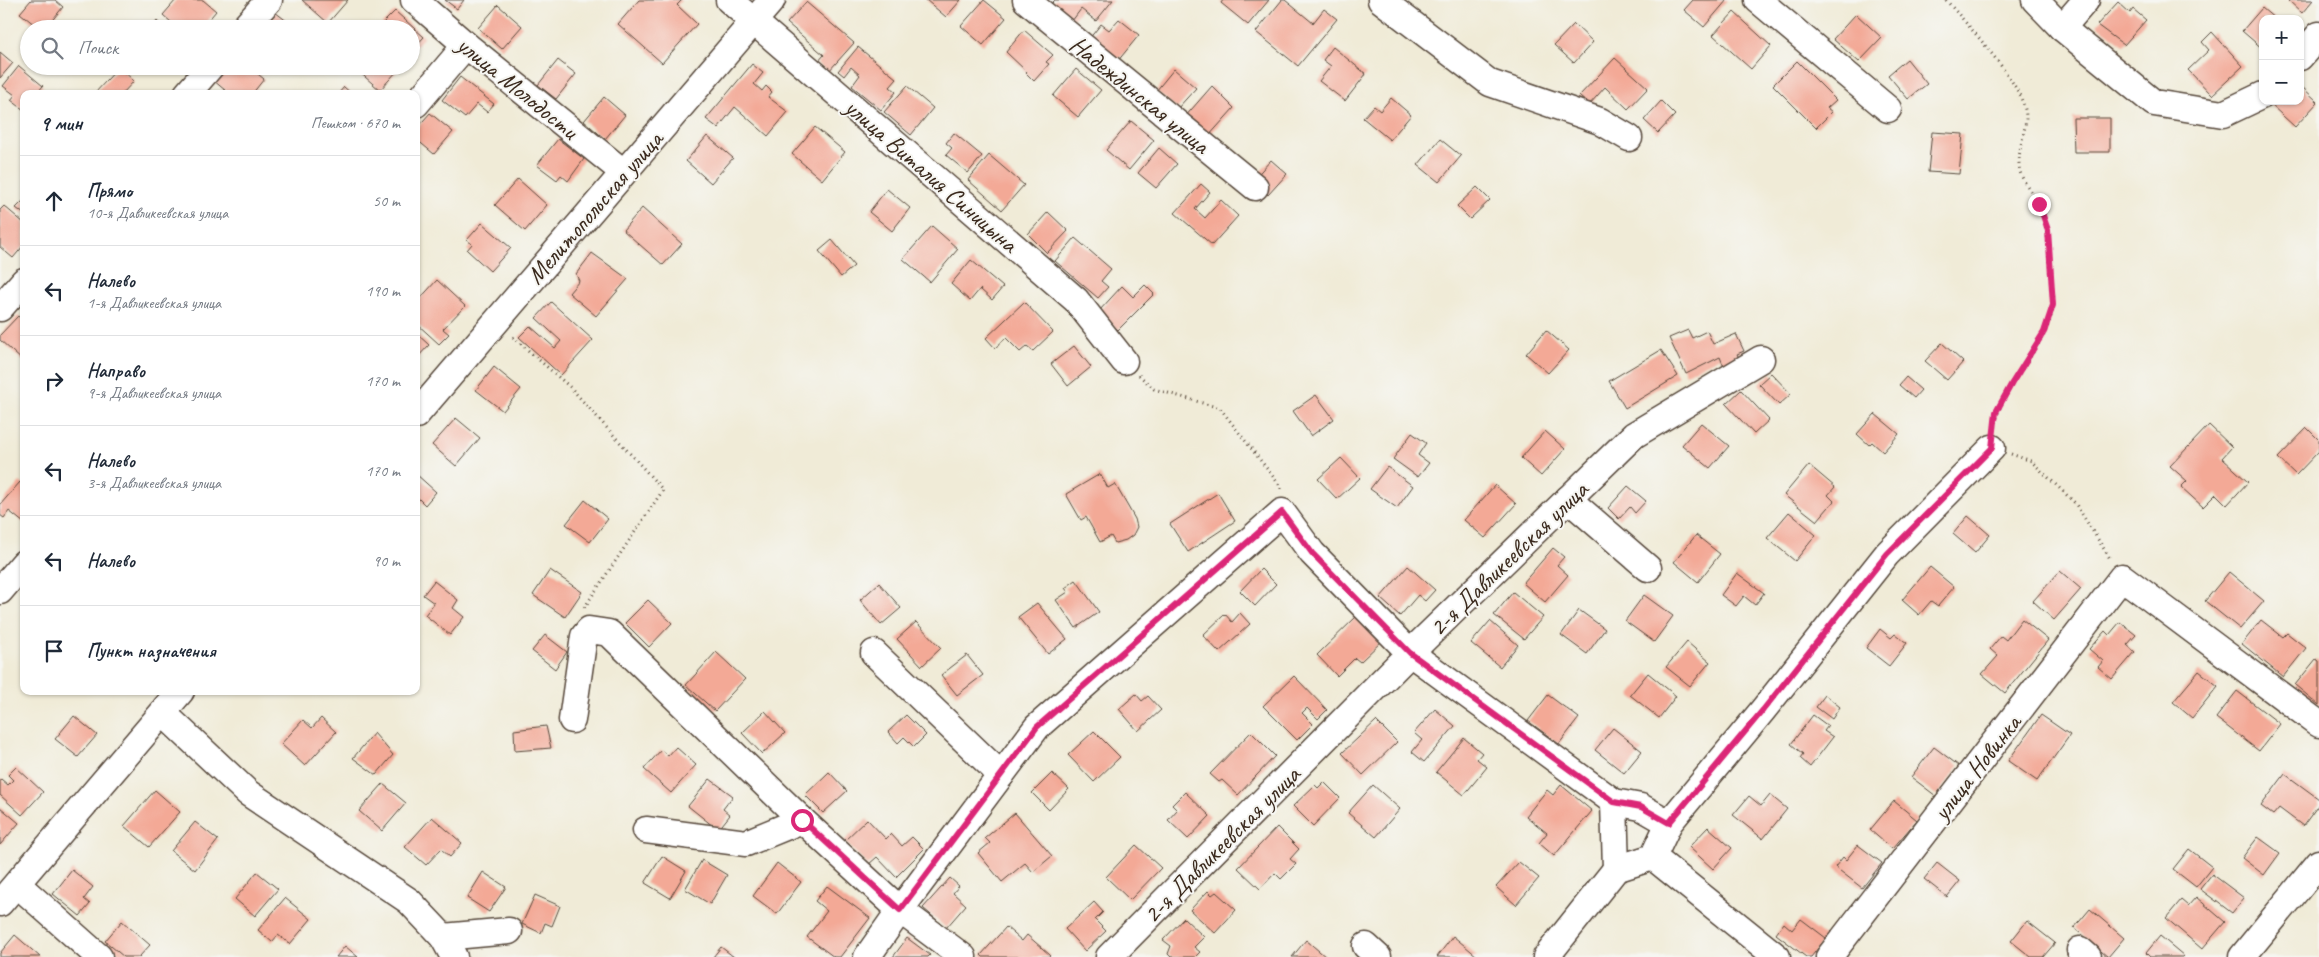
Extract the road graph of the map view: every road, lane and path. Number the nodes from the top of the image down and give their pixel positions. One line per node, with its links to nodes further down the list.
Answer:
1 (268, 0): 11 (street)
2 (414, 0): 15 (street, улица Молодости)
3 (729, 0): 12 (street, улица Виталия Синицына)
4 (772, 0): 12 (street, Мелитопольская улица)
5 (1026, 0): 24 (street, Надеждинская улица)
6 (1381, 0): 22 (street)
7 (1758, 0): 21 (street)
8 (1946, 0): 32 (path)
9 (2035, 0): 13 (street)
10 (2086, 0): 13 (street)
11 (251, 20)
12 (753, 22): 23 (street, Мелитопольская улица); 29 (street, улица Виталия Синицына)
13 (2062, 28): 19 (street)
14 (2319, 35): 16 (street)
15 (466, 45): 20 (street); 23 (street, улица Молодости)
16 (2304, 52)
17 (203, 75): 18 (street)
18 (190, 90)
19 (2259, 98)
20 (420, 99)
21 (1888, 109)
22 (1629, 138)
23 (624, 172): 27 (street, Мелитопольская улица)
24 (1255, 187)
25 (20, 285): 26 (street)
26 (0, 308)
27 (495, 322): 31 (street, Мелитопольская улица); 39 (path)
28 (1761, 359): 33 (street, 2-я Давликеевская улица)
29 (1124, 361)
30 (1154, 389): 34 (path)
31 (420, 410)
32 (1992, 448): 37 (path); 49 (street)
33 (1568, 499): 36 (street); 41 (street, 2-я Давликеевская улица)
34 (1282, 512): 41 (street); 46 (street)
35 (20, 568): 38 (street)
36 (1648, 568)
37 (2122, 577): 45 (street); 65 (street, улица Новинка)
38 (0, 591)
39 (599, 632): 44 (street); 48 (street)
40 (874, 653): 46 (street)
41 (1410, 653): 47 (street); 62 (street, 2-я Давликеевская улица)
42 (178, 695): 43 (street)
43 (162, 713): 54 (street); 58 (street)
44 (572, 720)
45 (2319, 724)
46 (1001, 775): 56 (street)
47 (1614, 802): 49 (street); 53 (street)
48 (802, 820): 50 (street); 56 (street)
49 (1669, 823): 51 (street)
50 (646, 830)
51 (1653, 857): 53 (street); 64 (street)
52 (2319, 863): 66 (street)
53 (1616, 869): 63 (street)
54 (17, 884): 55 (street); 59 (street)
55 (0, 903)
56 (900, 910): 60 (street); 61 (street)
57 (509, 931): 58 (street)
58 (449, 947)
59 (99, 957)
60 (867, 957)
61 (963, 957)
62 (1109, 957)
63 (1546, 957)
64 (1778, 957)
65 (1830, 957)
66 (2242, 957)

